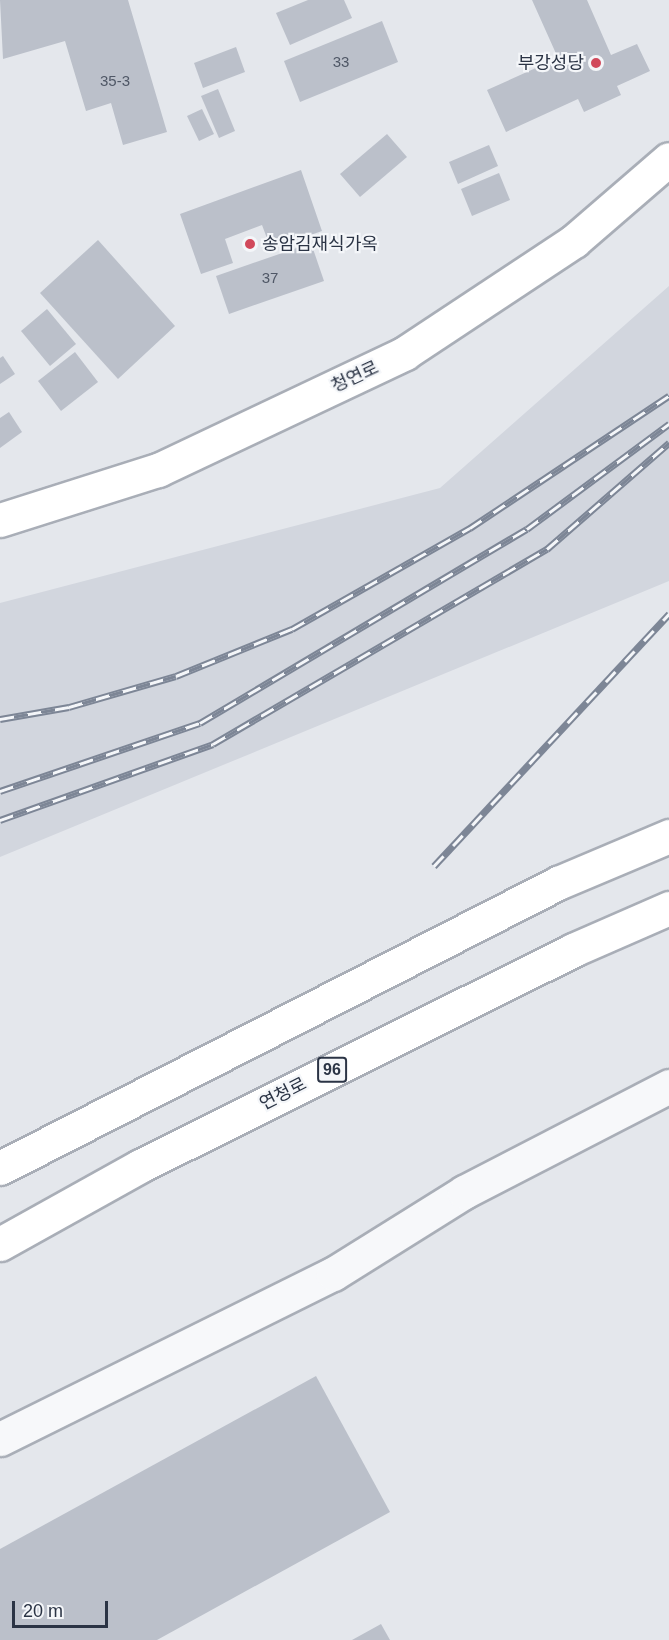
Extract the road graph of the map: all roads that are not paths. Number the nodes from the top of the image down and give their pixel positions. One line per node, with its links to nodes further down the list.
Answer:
1 (669, 159): 2 (main road, 청연로)
2 (0, 520)
3 (669, 836): 6 (main road)
4 (669, 908): 7 (main road, 연청로 / 96)
5 (669, 1086): 8 (street)
6 (0, 1168)
7 (0, 1244)
8 (0, 1439)

